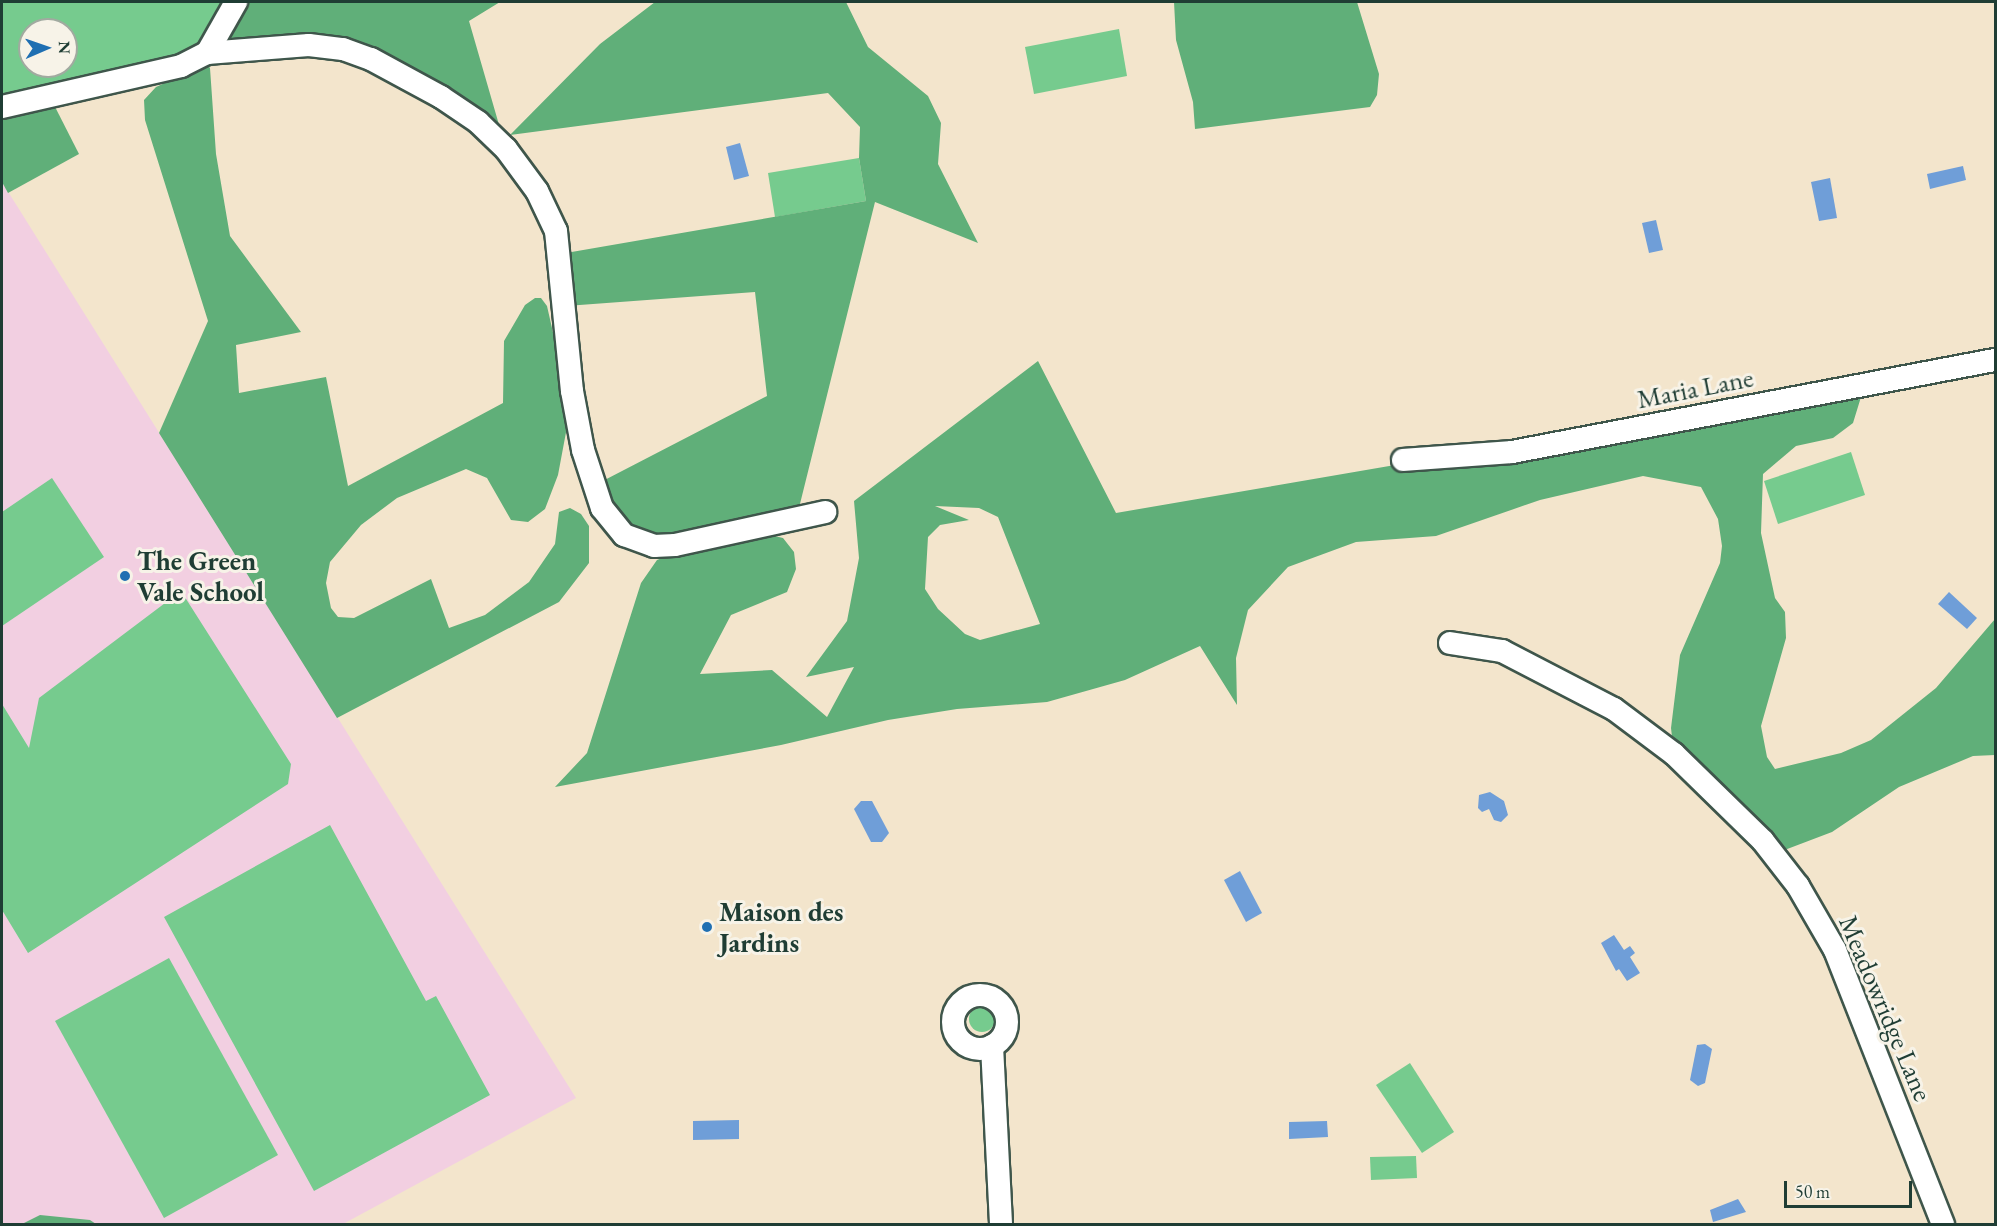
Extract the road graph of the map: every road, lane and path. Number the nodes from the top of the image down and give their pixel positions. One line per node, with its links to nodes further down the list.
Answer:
1 (236, 2): 2 (street)
2 (207, 53): 3 (street); 6 (street)
3 (2, 107)
4 (1995, 360): 5 (street, Maria Lane)
5 (1403, 460)
6 (825, 512)
7 (1450, 643): 10 (street, Meadowridge Lane)
8 (992, 1046): 9 (street)
9 (1001, 1224)
10 (1943, 1224)

